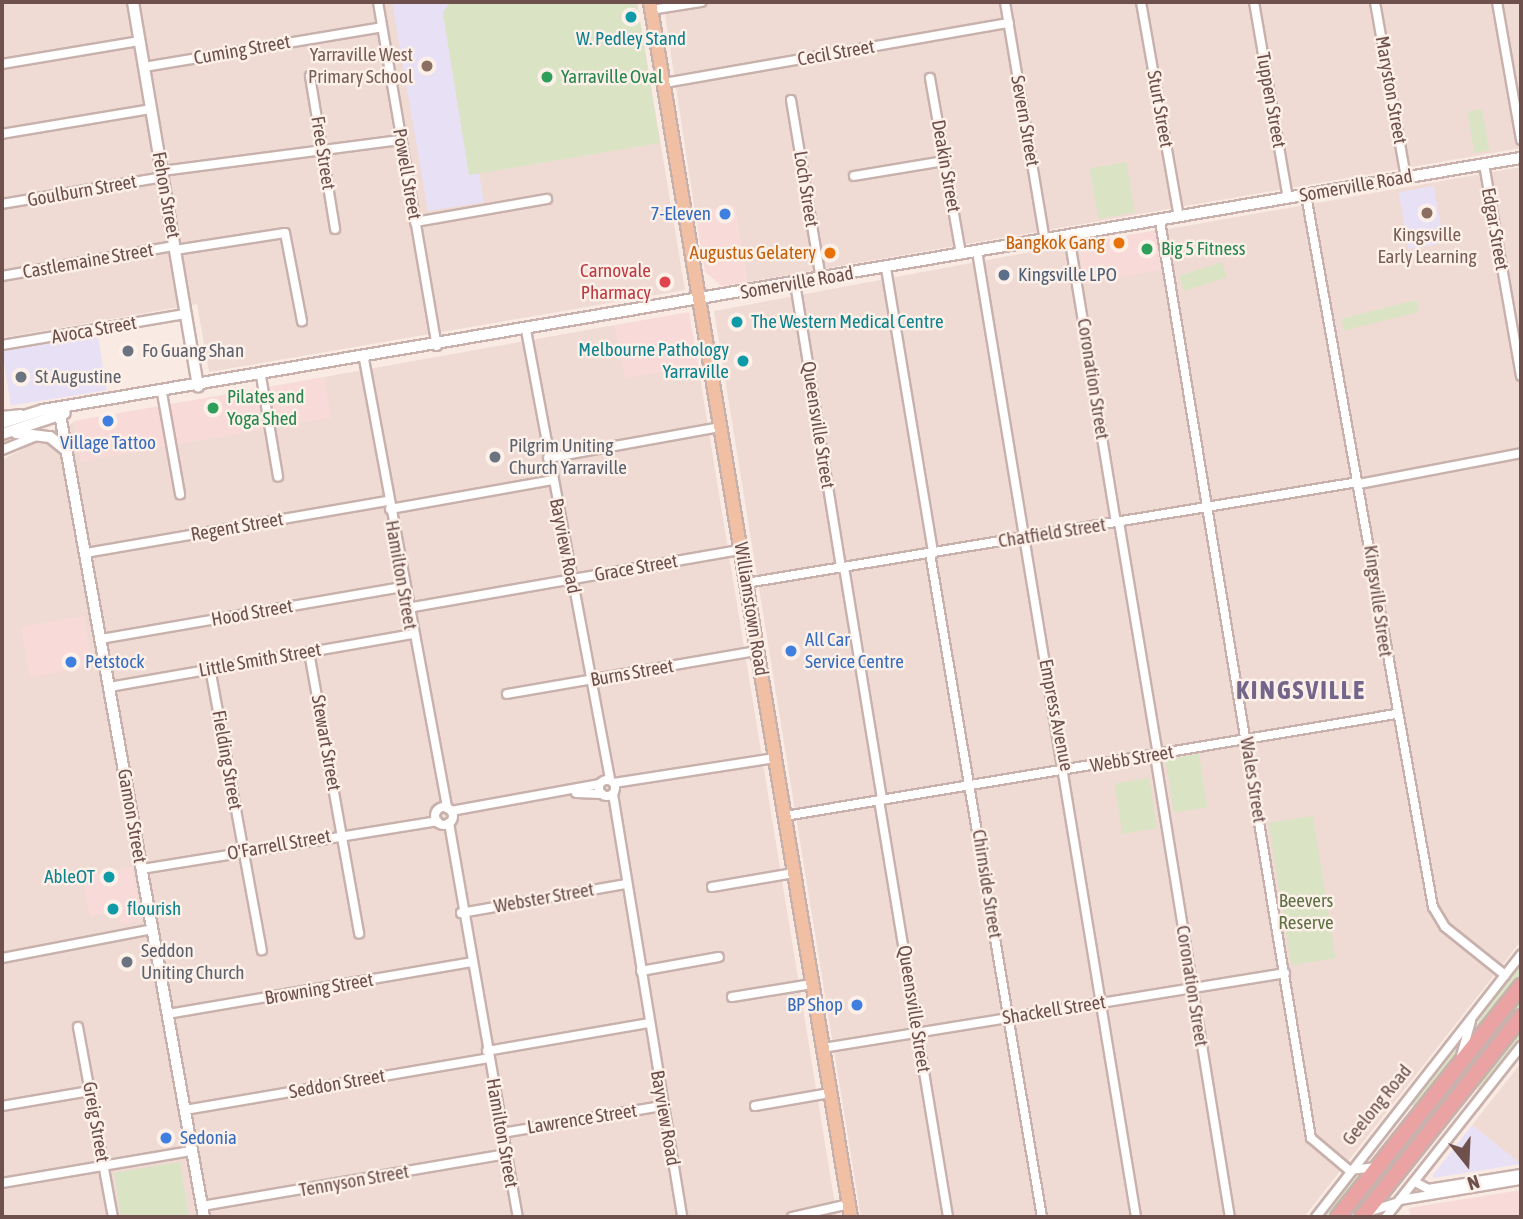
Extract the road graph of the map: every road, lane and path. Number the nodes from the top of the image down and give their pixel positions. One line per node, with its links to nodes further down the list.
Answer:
1 (133, 2): 12 (main road, Fehon Street)
2 (378, 2): 11 (street, Powell Street)
3 (701, 2): 9 (street)
4 (1005, 2): 10 (street, Severn Street)
5 (1141, 2): 34 (street, Sturt Street)
6 (1254, 2): 31 (street, Tuppen Street)
7 (1375, 2): 29 (street, Maryston Street)
8 (1497, 2): 22 (street)
9 (650, 6): 17 (main road, Williamstown Road)
10 (1009, 23): 17 (street, Cecil Street); 39 (street, Severn Street)
11 (382, 27): 14 (street, Cuming Street); 21 (street, Powell Street)
12 (140, 41): 13 (street); 14 (main road, Fehon Street)
13 (2, 64)
14 (144, 67): 19 (main road, Fehon Street)
15 (310, 76): 23 (street, Free Street)
16 (930, 78): 25 (street, Deakin Street)
17 (664, 83): 47 (main road, Williamstown Road)
18 (792, 100): 45 (street, Loch Street)
19 (151, 109): 20 (street); 27 (main road, Fehon Street)
20 (2, 134)
21 (400, 140): 23 (street, Goulburn Street); 36 (street, Powell Street)
22 (1521, 140)
23 (323, 152): 27 (street, Goulburn Street); 37 (street, Free Street)
24 (1521, 158): 26 (main road, Somerville Road)
25 (946, 160): 28 (street); 42 (street, Deakin Street)
26 (1484, 164): 29 (main road, Somerville Road); 55 (street, Edgar Street)
27 (162, 174): 33 (street, Goulburn Street); 40 (main road, Fehon Street)
28 (854, 176)
29 (1406, 178): 30 (main road, Somerville Road)
30 (1306, 195): 31 (main road, Somerville Road); 70 (street, Kingsville Street)
31 (1288, 198): 34 (main road, Somerville Road)
32 (547, 199): 36 (street)
33 (2, 204)
34 (1179, 217): 35 (main road, Somerville Road)
35 (1160, 220): 38 (main road, Somerville Road); 73 (street, Wales Street)
36 (415, 222): 52 (street, Powell Street)
37 (335, 229)
38 (1069, 236): 39 (main road, Somerville Road); 74 (street, Coronation Street)
39 (1045, 240): 41 (main road, Somerville Road)
40 (175, 248): 44 (street, Castlemaine Street); 48 (main road, Fehon Street); 49 (street, Castlemaine Street)
41 (978, 251): 42 (main road, Somerville Road); 75 (street, Empress Avenue)
42 (961, 254): 43 (main road, Somerville Road)
43 (886, 268): 45 (main road, Somerville Road); 78 (street, Chirnside Street)
44 (2, 275)
45 (821, 279): 46 (main road, Somerville Road)
46 (795, 283): 47 (main road, Somerville Road); 79 (street, Queensville Street)
47 (699, 300): 50 (main road, Somerville Road); 61 (main road, Williamstown Road)
48 (186, 314): 51 (street, Avoca Street); 56 (main road, Fehon Street)
49 (302, 321)
50 (526, 330): 52 (main road, Somerville Road); 67 (street, Bayview Road)
51 (2, 345)
52 (437, 346): 53 (main road, Somerville Road)
53 (364, 359): 54 (main road, Somerville Road); 72 (street, Hamilton Street)
54 (261, 376): 56 (main road, Somerville Road); 68 (street)
55 (1521, 376)
56 (198, 387): 57 (main road, Somerville Road)
57 (163, 393): 59 (main road, Somerville Road); 71 (street)
58 (38, 411): 59 (main road, Somerville Road); 60 (street, Somerville Road); 62 (main road, Somerville Road)
59 (60, 412): 62 (main road, Somerville Road); 65 (main road, Gamon Street)
60 (2, 416)
61 (721, 427): 67 (street); 76 (main road, Williamstown Road)
62 (3, 430): 63 (main road)
63 (37, 436): 64 (street); 65 (main road)
64 (2, 450)
65 (67, 451): 77 (main road, Gamon Street)
66 (1521, 456): 70 (street, Chatfield Street)
67 (548, 458): 69 (street, Bayview Road)
68 (278, 477)
69 (552, 480): 72 (street, Regent Street); 80 (street, Bayview Road)
70 (1359, 483): 73 (street, Chatfield Street); 92 (street, Kingsville Street)
71 (180, 494)
72 (389, 505): 77 (street, Regent Street); 82 (street, Hamilton Street)
73 (1208, 507): 74 (street, Chatfield Street); 93 (street, Wales Street)
74 (1118, 522): 75 (street, Chatfield Street); 94 (street, Coronation Street)
75 (1025, 537): 78 (street, Chatfield Street); 96 (street, Empress Avenue)
76 (741, 551): 80 (street, Grace Street); 81 (main road, Williamstown Road)
77 (86, 553): 85 (main road, Gamon Street)
78 (931, 553): 79 (street, Chatfield Street); 97 (street, Chirnside Street)
79 (843, 567): 81 (street, Chatfield Street); 99 (street, Queensville Street)
80 (572, 580): 83 (street, Grace Street); 89 (street, Bayview Road)
81 (746, 583): 86 (main road, Williamstown Road)
82 (403, 587): 83 (street, Hamilton Street); 85 (street, Hood Street)
83 (407, 608): 84 (street, Hamilton Street)
84 (412, 634): 87 (street, Little Smith Street); 100 (street, Hamilton Street)
85 (101, 639): 90 (main road, Gamon Street)
86 (757, 651): 89 (street, Burns Street); 95 (main road, Williamstown Road)
87 (309, 652): 88 (street, Little Smith Street); 102 (street, Stewart Street)
88 (210, 668): 90 (street, Little Smith Street); 103 (street, Fielding Street)
89 (588, 680): 91 (street, Burns Street); 98 (street, Bayview Road)
90 (109, 687): 104 (main road, Gamon Street)
91 (507, 694)
92 (1396, 714): 93 (street, Webb Street); 118 (street, Kingsville Street)
93 (1247, 739): 94 (street, Webb Street); 117 (street, Wales Street)
94 (1156, 754): 96 (street, Webb Street); 121 (street, Coronation Street)
95 (775, 758): 98 (street, O'Farrell Street); 101 (main road, Williamstown Road)
96 (1063, 770): 97 (street, Webb Street); 123 (street, Empress Avenue)
97 (972, 786): 99 (street, Webb Street); 125 (street, Chirnside Street)
98 (607, 788): 100 (street, O'Farrell Street); 106 (street, Bayview Road)
99 (881, 800): 101 (street, Webb Street); 130 (street, Queensville Street)
100 (444, 816): 102 (street, O'Farrell Street); 108 (street, Hamilton Street)
101 (785, 816): 105 (main road, Williamstown Road)
102 (342, 833): 103 (street, O'Farrell Street); 110 (street, Stewart Street)
103 (243, 851): 104 (street, O'Farrell Street); 111 (street, Fielding Street)
104 (142, 869): 109 (main road, Gamon Street)
105 (794, 873): 107 (street); 119 (main road, Williamstown Road)
106 (626, 884): 108 (street, Webster Street); 116 (street, Bayview Road)
107 (712, 887)
108 (461, 913): 115 (street, Hamilton Street)
109 (152, 929): 114 (street); 124 (main road, Gamon Street)
110 (359, 934)
111 (262, 950)
112 (1521, 955): 118 (street, Geelong Road)
113 (719, 957): 116 (street)
114 (2, 958)
115 (471, 962): 124 (street, Browning Street); 133 (street, Hamilton Street)
116 (642, 971): 128 (street, Bayview Road)
117 (1285, 973): 121 (street, Shackell Street); 149 (street, Wales Street)
118 (1505, 975): 127 (street, Geelong Road)
119 (812, 984): 122 (street); 132 (main road, Williamstown Road)
120 (1521, 986): 134 (highway, Geelong Road)
121 (1192, 988): 123 (street, Shackell Street); 165 (street, Coronation Street)
122 (732, 998)
123 (1101, 1002): 125 (street, Shackell Street); 164 (street, Empress Avenue)
124 (168, 1014): 143 (main road, Gamon Street)
125 (1009, 1017): 130 (street, Shackell Street); 163 (street, Chirnside Street)
126 (1521, 1017): 135 (highway)
127 (1471, 1019): 134 (street, Geelong Road); 149 (street, Geelong Road)
128 (649, 1023): 133 (street, Seddon Street); 140 (street, Bayview Road)
129 (78, 1027): 137 (street, Greig Street)
130 (918, 1032): 132 (street, Shackell Street); 162 (street, Queensville Street)
131 (1521, 1046): 142 (street)
132 (822, 1048): 138 (main road, Williamstown Road)
133 (488, 1055): 143 (street, Seddon Street); 144 (street, Hamilton Street)
134 (1458, 1065): 136 (highway, Geelong Road)
135 (1468, 1085): 136 (highway); 142 (street); 157 (highway)
136 (1441, 1087): 148 (highway, Geelong Road)
137 (90, 1091): 139 (street); 147 (street, Greig Street)
138 (830, 1093): 141 (street); 155 (main road, Williamstown Road)
139 (2, 1106)
140 (662, 1106): 144 (street, Lawrence Street); 158 (street, Bayview Road)
141 (755, 1106)
142 (1471, 1108): 152 (street)
143 (185, 1110): 145 (main road, Gamon Street)
144 (502, 1133): 146 (street, Hamilton Street)
145 (192, 1151): 147 (street); 156 (main road, Gamon Street)
146 (507, 1154): 156 (street, Tennyson Street); 160 (street, Hamilton Street)
147 (103, 1166): 153 (street); 159 (street, Greig Street)
148 (1378, 1167): 149 (street); 167 (highway, Geelong Road)
149 (1349, 1170): 166 (street, Geelong Road)
150 (1521, 1174): 152 (street)
151 (1521, 1180): 154 (street)
152 (1415, 1182): 154 (street)
153 (2, 1183)
154 (1398, 1203): 157 (street); 168 (street); 169 (street)
155 (850, 1211): 161 (street)
156 (203, 1212)
157 (1364, 1215)
158 (682, 1216)
159 (113, 1217)
160 (518, 1217)
161 (792, 1217)
162 (948, 1217)
163 (1042, 1217)
164 (1136, 1217)
165 (1230, 1217)
166 (1316, 1217)
167 (1338, 1217)
168 (1386, 1217)
169 (1397, 1217)

